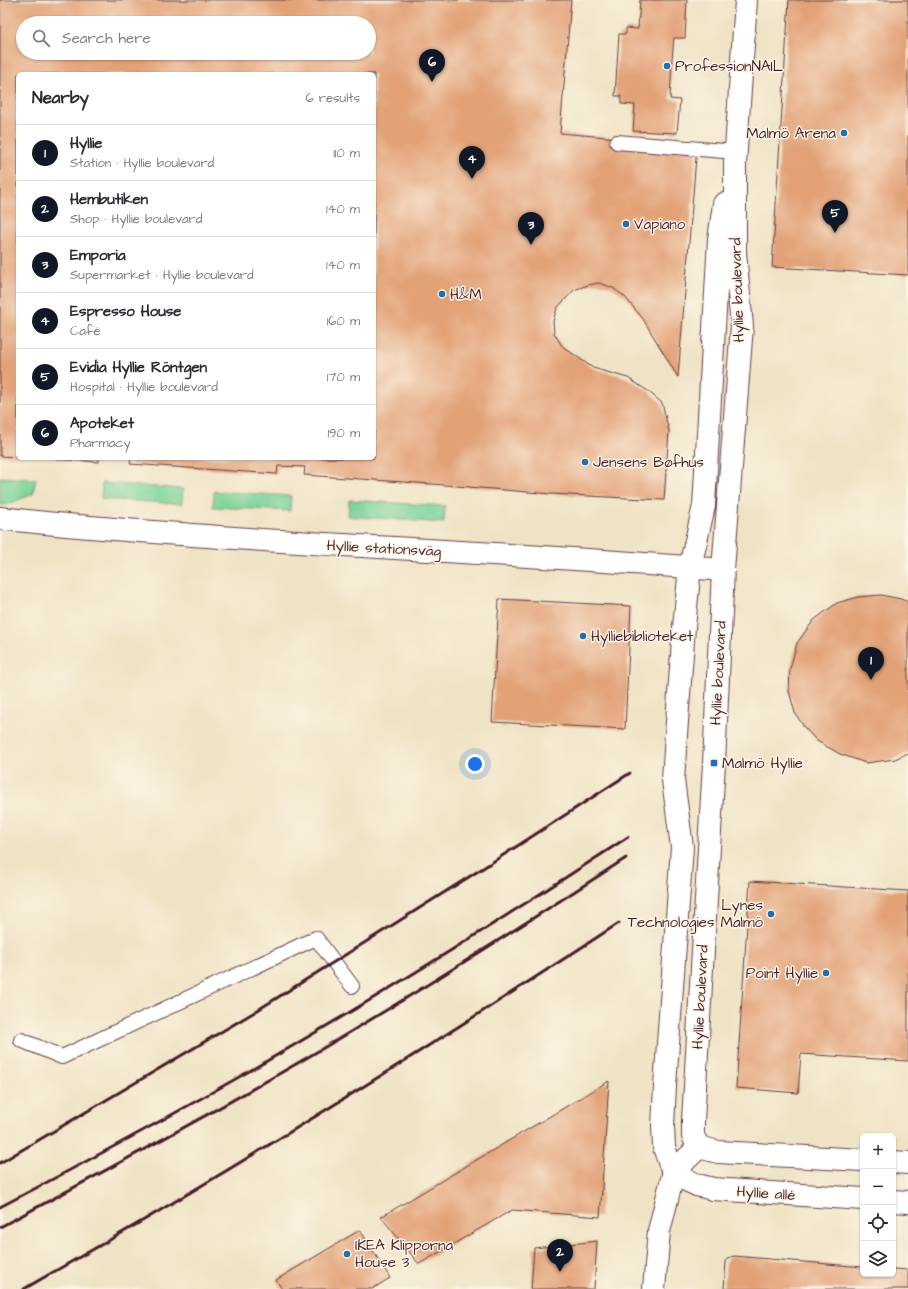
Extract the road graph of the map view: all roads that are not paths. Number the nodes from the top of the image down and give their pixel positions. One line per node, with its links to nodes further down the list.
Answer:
1 (746, 0): 3 (street, Hyllie boulevard)
2 (617, 142): 3 (lane)
3 (736, 158): 7 (street, Hyllie boulevard); 8 (street, Hyllie boulevard)
4 (0, 518): 6 (street, Hyllie stationsväg)
5 (0, 522): 6 (street, Hyllie stationsväg)
6 (45, 524): 7 (street, Hyllie stationsväg)
7 (690, 568): 8 (street, Hyllie stationsväg); 15 (street, Hyllie boulevard)
8 (723, 570): 11 (street, Hyllie boulevard)
9 (352, 986): 10 (lane)
10 (21, 1040)
11 (699, 1147): 12 (street); 15 (street)
12 (860, 1160)
13 (896, 1162): 14 (street)
14 (908, 1163)
15 (674, 1171): 16 (street, Hyllie allé); 19 (street)
16 (860, 1199)
17 (896, 1201): 18 (street)
18 (908, 1202)
19 (654, 1289)

